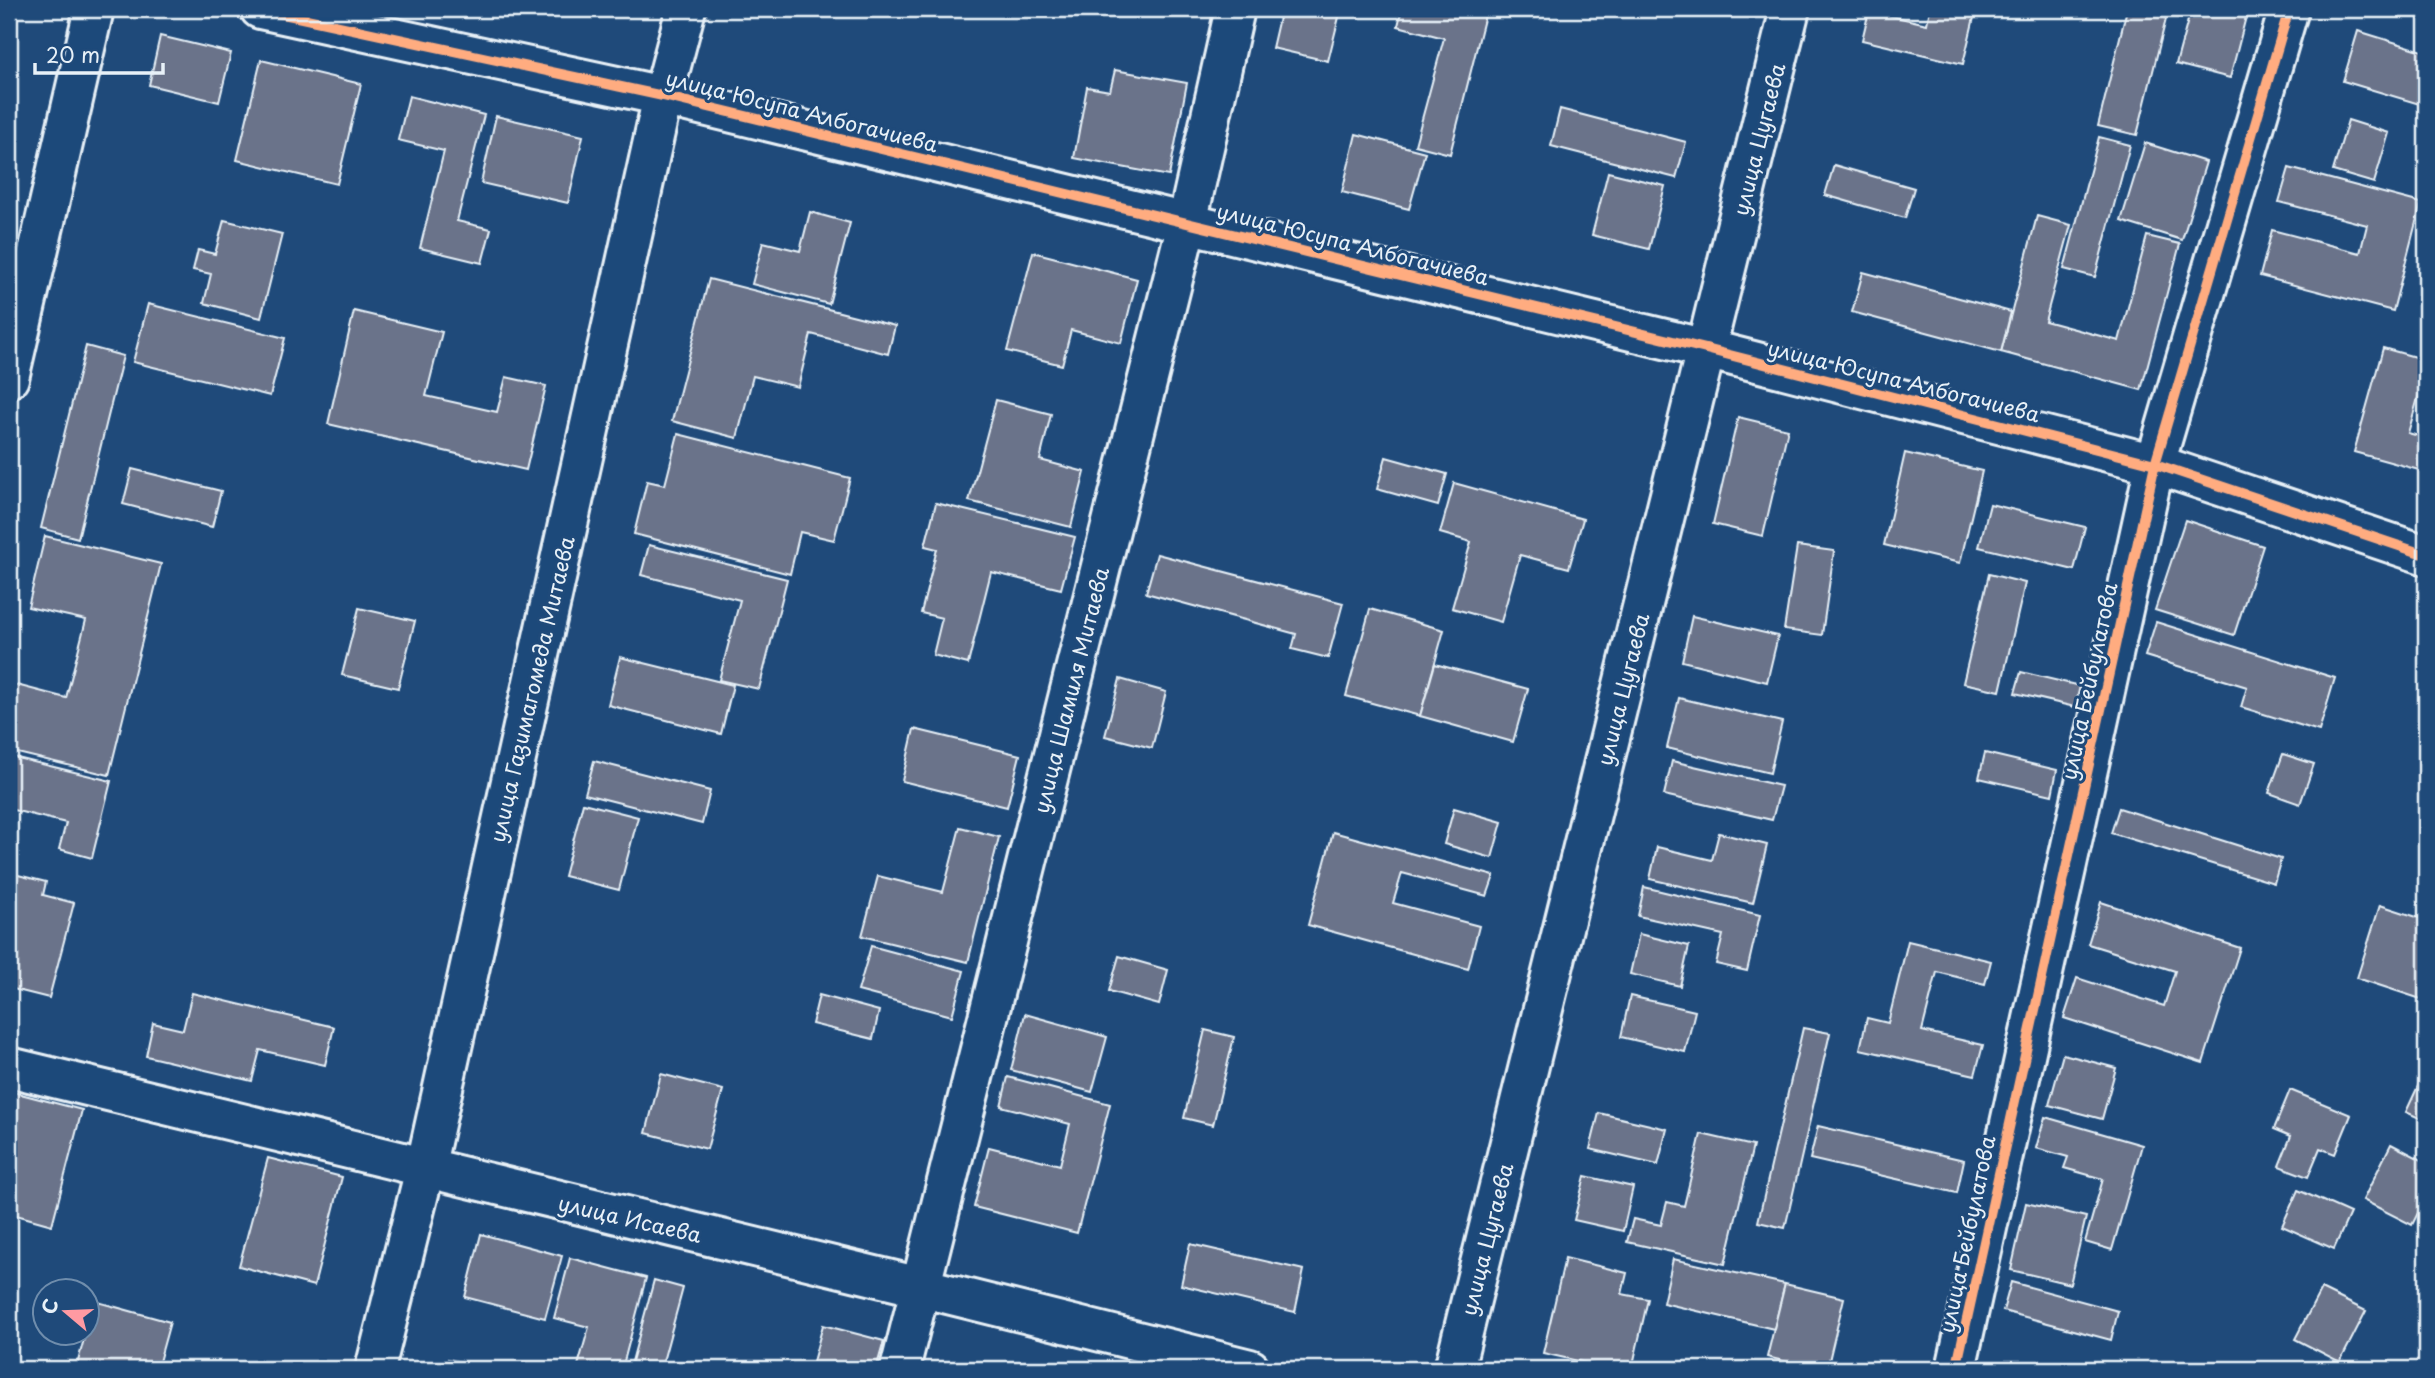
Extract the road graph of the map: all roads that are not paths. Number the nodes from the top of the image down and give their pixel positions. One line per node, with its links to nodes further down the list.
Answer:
1 (94, 9): 10 (street)
2 (260, 9): 7 (street, улица Юсупа Албогачиева)
3 (686, 9): 7 (street, улица Газимагомеда Митаева)
4 (1235, 9): 8 (street, улица Шамиля Митаева)
5 (1790, 9): 9 (street, улица Цугаева)
6 (2289, 9): 11 (street, улица Бейбулатова)
7 (663, 96): 8 (street, улица Юсупа Албогачиева); 14 (street, улица Газимагомеда Митаева)
8 (1187, 223): 9 (street, улица Юсупа Албогачиева); 15 (street, улица Шамиля Митаева)
9 (1706, 349): 11 (street, улица Юсупа Албогачиева); 19 (street, улица Цугаева)
10 (9, 379)
11 (2155, 464): 12 (street, улица Юсупа Албогачиева); 20 (street, улица Бейбулатова)
12 (2426, 555)
13 (9, 1067): 14 (street, улица Исаева)
14 (425, 1169): 15 (street, улица Исаева); 16 (street, улица Газимагомеда Митаева)
15 (920, 1287): 17 (street, улица Шамиля Митаева); 18 (street, улица Исаева)
16 (375, 1369)
17 (900, 1369)
18 (1250, 1369)
19 (1454, 1369)
20 (1956, 1369)

